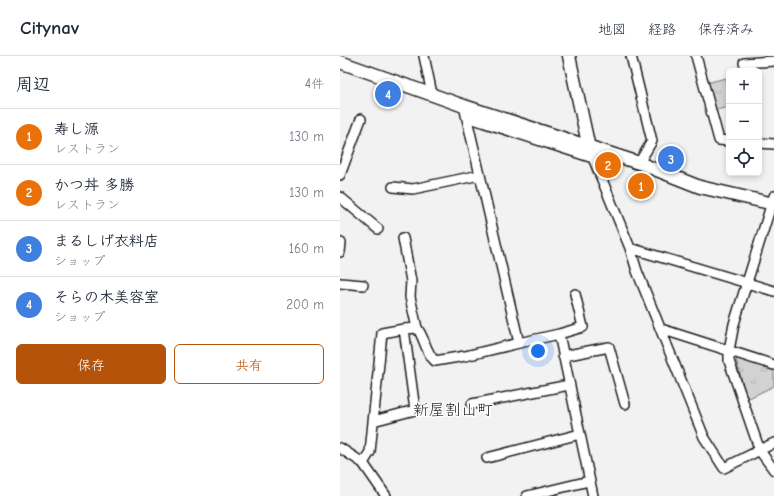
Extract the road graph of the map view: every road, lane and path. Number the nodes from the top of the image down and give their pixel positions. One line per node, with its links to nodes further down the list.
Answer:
1 (424, 56): 8 (street)
2 (569, 56): 14 (street)
3 (631, 56): 15 (street)
4 (696, 56): 11 (street)
5 (774, 61): 7 (street)
6 (340, 62): 8 (street)
7 (744, 63)
8 (432, 94): 9 (street)
9 (465, 112): 14 (street); 17 (street)
10 (361, 119): 16 (street)
11 (726, 141)
12 (762, 143): 13 (street)
13 (774, 144)
14 (591, 153): 15 (street); 23 (street)
15 (640, 163): 20 (street)
16 (340, 175)
17 (480, 175): 18 (street); 33 (street)
18 (393, 188)
19 (340, 197): 21 (street)
20 (773, 202): 25 (street)
21 (378, 230)
22 (403, 238): 29 (street)
23 (630, 248): 25 (street); 31 (street)
24 (340, 283): 26 (street)
25 (747, 283): 27 (street); 34 (street)
26 (363, 285)
27 (774, 291)
28 (575, 294): 32 (street)
29 (417, 328): 30 (street); 33 (street)
30 (404, 329): 40 (street); 40 (street)
31 (661, 329): 34 (street); 44 (street)
32 (559, 334): 33 (street); 35 (street)
33 (519, 343)
34 (729, 350): 36 (street); 44 (street)
35 (563, 356): 37 (street); 39 (street)
36 (774, 366)
37 (569, 384): 38 (street); 41 (street)
38 (472, 404)
39 (625, 404)
40 (373, 421): 46 (street)
41 (580, 434): 45 (street); 48 (street)
42 (774, 443): 44 (street)
43 (340, 448): 46 (street)
44 (760, 451): 47 (street)
45 (488, 458)
46 (363, 463): 49 (street)
47 (774, 470)
48 (589, 481): 50 (street); 51 (street)
49 (386, 496)
50 (528, 496)
51 (592, 496)

